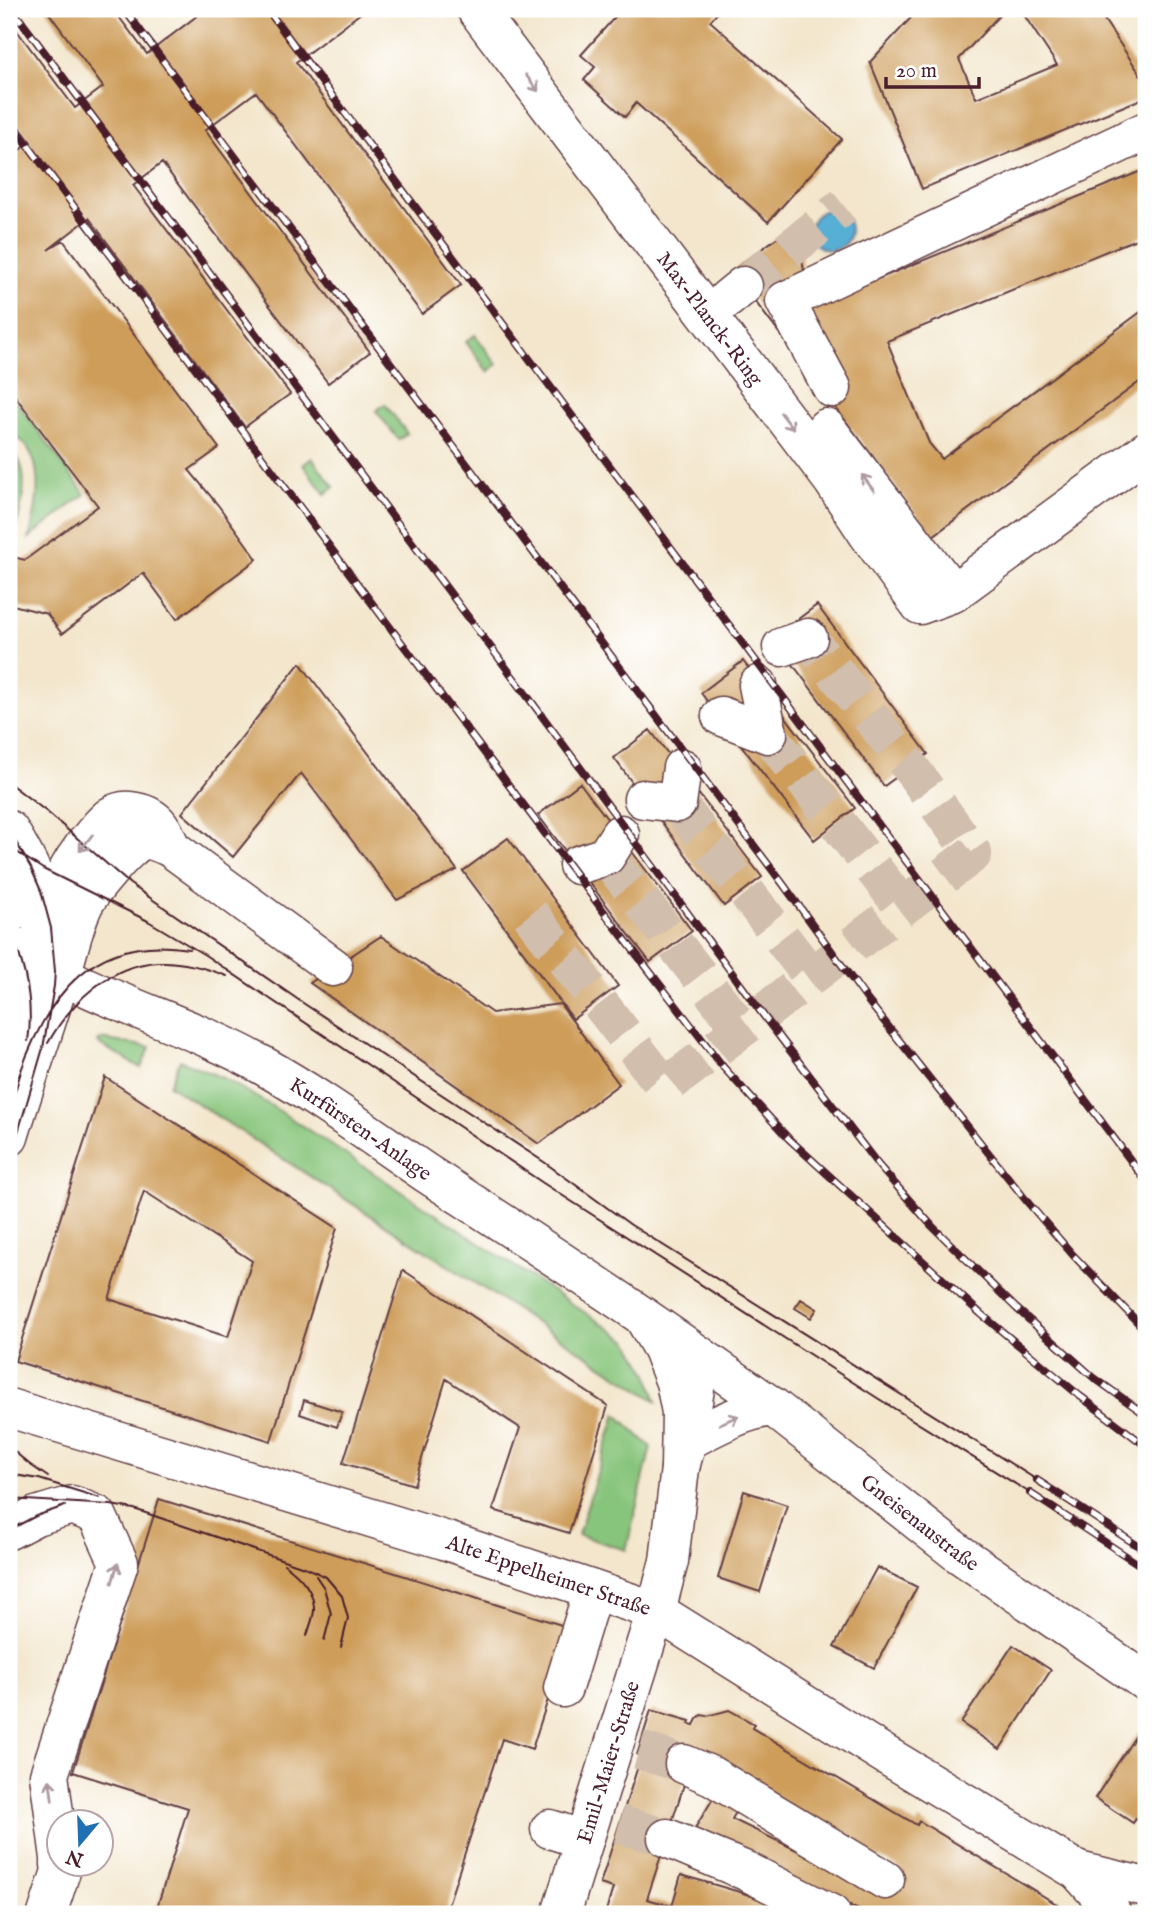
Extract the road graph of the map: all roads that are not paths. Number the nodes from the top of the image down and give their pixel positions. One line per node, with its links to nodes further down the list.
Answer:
1 (476, 9): 6 (street, Max-Planck-Ring, one-way to 6)
2 (506, 9): 6 (street, Max-Planck-Ring, one-way to 2)
3 (1146, 131): 4 (street)
4 (832, 388)
5 (1146, 451): 6 (street, Max-Planck-Ring)
6 (953, 593)
7 (758, 685): 8 (street)
8 (721, 716)
9 (682, 768): 10 (street)
10 (643, 799)
11 (9, 830): 14 (street)
12 (620, 834): 13 (street)
13 (578, 865)
14 (32, 939): 15 (street); 16 (street); 17 (street); 18 (street, Kurfürsten-Anlage)
15 (333, 967)
16 (9, 1066)
17 (9, 1137)
18 (643, 1315): 19 (street, Kurfürsten-Anlage); 22 (street, Kurfürsten-Anlage)
19 (700, 1356): 21 (street, Gneisenaustraße); 22 (street, Kurfürsten-Anlage)
20 (9, 1408): 24 (street, Alte Eppelheimer Straße)
21 (773, 1408): 22 (street, one-way to 21); 26 (street, Gneisenaustraße)
22 (684, 1455): 25 (street, Kurfürsten-Anlage)
23 (9, 1530): 29 (street, one-way to 23)
24 (593, 1590): 25 (street, Alte Eppelheimer Straße); 27 (street)
25 (656, 1611): 31 (street, Alte Eppelheimer Straße); 36 (street, Emil-Maier-Straße)
26 (1146, 1682)
27 (562, 1688)
28 (684, 1763): 33 (street)
29 (53, 1808)
30 (667, 1838): 37 (street)
31 (1079, 1871): 34 (street, Alte Eppelheimer Straße); 38 (street, Alte Eppelheimer Straße)
32 (59, 1878): 35 (street)
33 (885, 1880)
34 (1146, 1887)
35 (47, 1914)
36 (561, 1914)
37 (831, 1914)
38 (1112, 1914)

